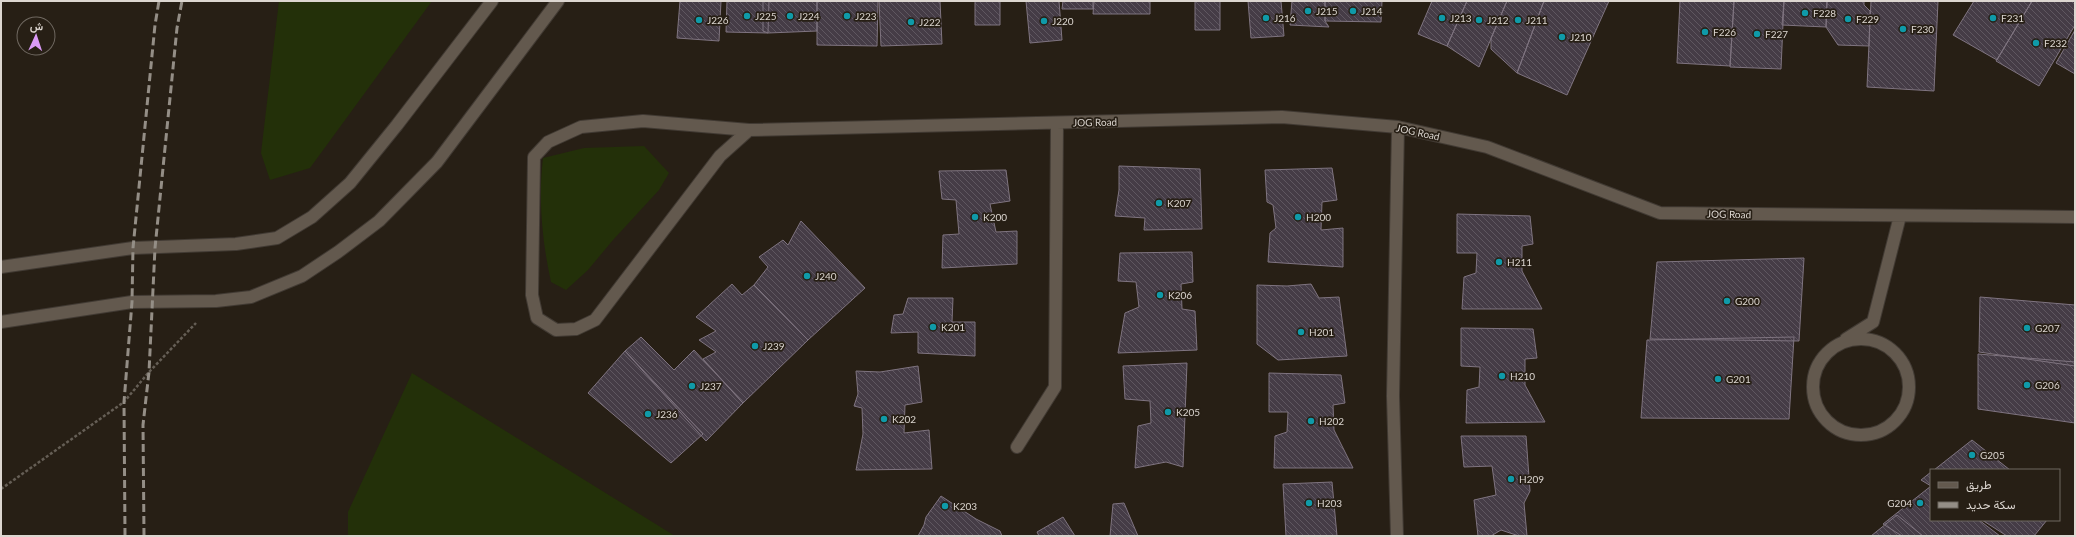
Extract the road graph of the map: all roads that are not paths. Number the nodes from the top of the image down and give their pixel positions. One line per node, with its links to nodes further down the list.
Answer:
1 (492, 1): 8 (street)
2 (558, 1): 9 (street)
3 (1057, 123): 4 (street, JOG Road); 5 (street, JOG Road); 11 (street)
4 (1398, 127): 6 (street, JOG Road); 12 (street)
5 (749, 130): 5 (street, JOG Road)
6 (1900, 216): 7 (street, JOG Road); 10 (street)
7 (2075, 217)
8 (1, 268)
9 (1, 322)
10 (1835, 346): 10 (street)
11 (1017, 447)
12 (1397, 536)

